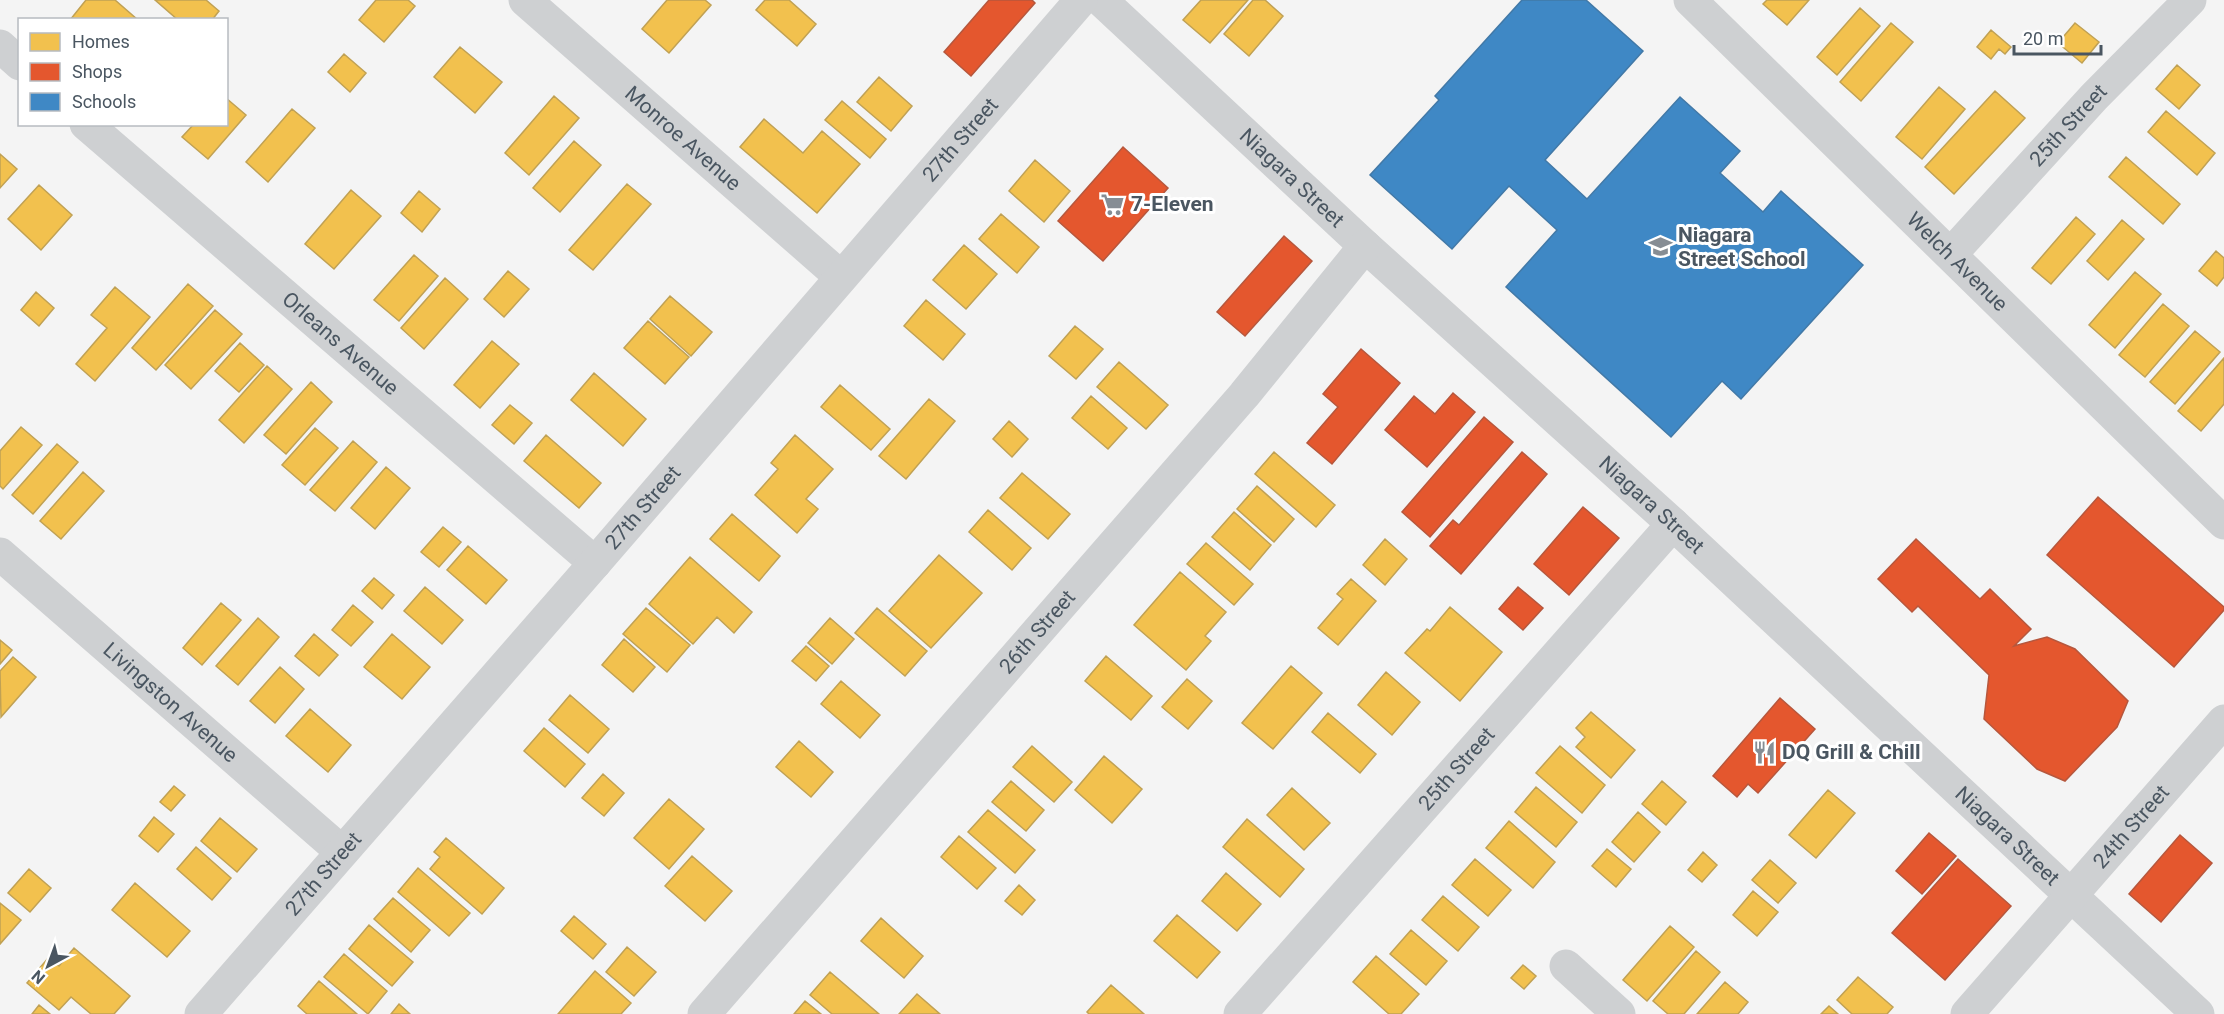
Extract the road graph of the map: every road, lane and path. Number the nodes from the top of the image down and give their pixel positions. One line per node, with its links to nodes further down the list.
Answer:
1 (525, 0): 11 (street, Monroe Avenue)
2 (1082, 0): 11 (street, 27th Street)
3 (1101, 0): 9 (street, Niagara Street)
4 (1690, 0): 10 (street, Welch Avenue)
5 (2190, 0): 10 (street, 25th Street)
6 (0, 46): 7 (street)
7 (18, 62)
8 (88, 126): 15 (street, Orleans Avenue)
9 (1365, 246): 13 (street, Niagara Street); 21 (street, 26th Street)
10 (1951, 254): 12 (street, Welch Avenue)
11 (841, 277): 15 (street, 27th Street)
12 (2224, 523)
13 (1673, 524): 18 (street, Niagara Street); 22 (street, 25th Street)
14 (0, 554): 17 (street, Livingston Avenue)
15 (595, 563): 17 (street, 27th Street)
16 (2224, 721): 18 (street, 24th Street)
17 (342, 852): 20 (street, 27th Street)
18 (2071, 897): 24 (street, 24th Street); 25 (street, Niagara Street)
19 (1566, 966): 23 (street)
20 (201, 1014)
21 (704, 1014)
22 (1240, 1014)
23 (1619, 1014)
24 (1967, 1014)
25 (2198, 1014)

